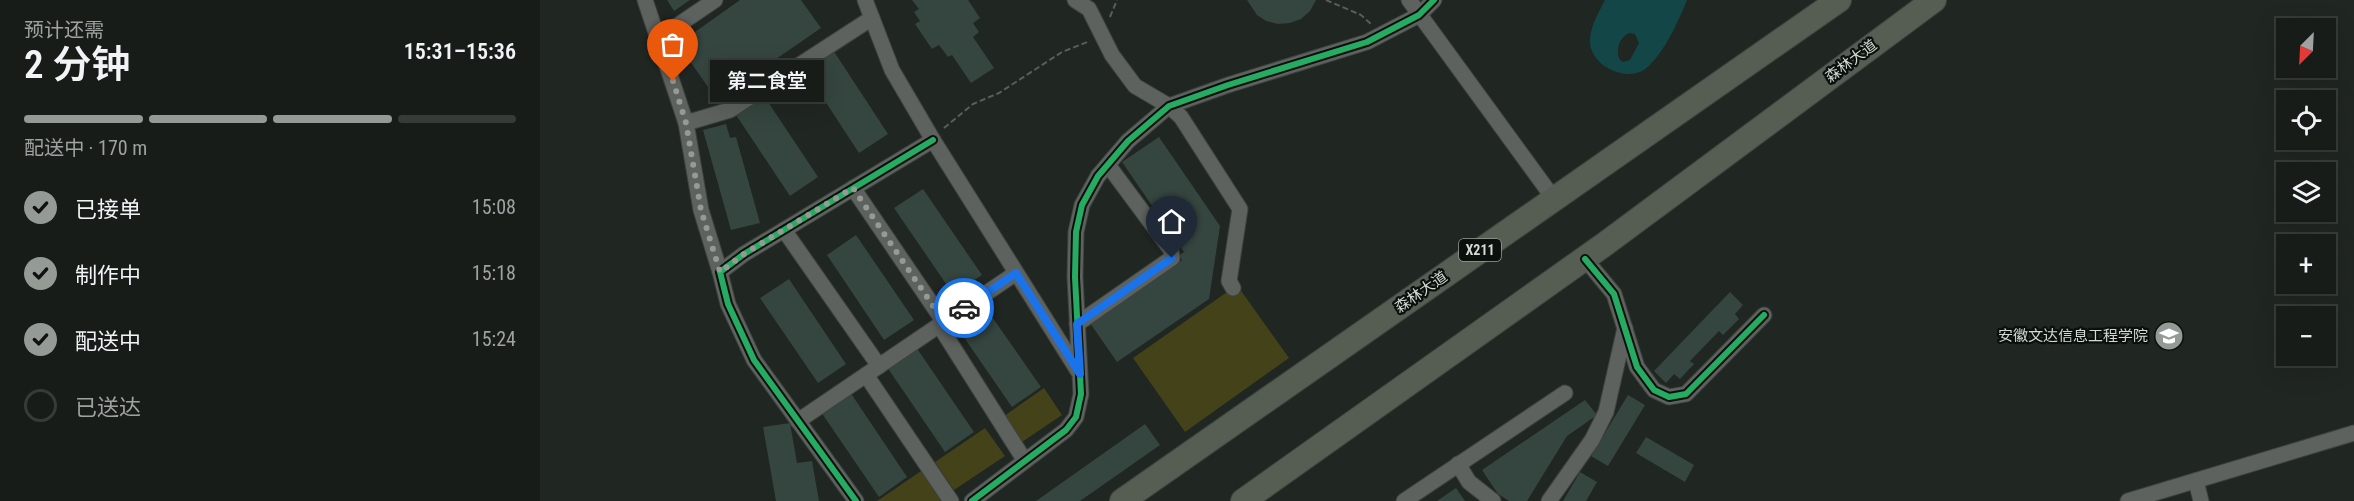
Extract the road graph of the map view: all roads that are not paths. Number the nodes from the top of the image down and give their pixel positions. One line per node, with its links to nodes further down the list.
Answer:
1 (645, 0): 11 (street)
2 (715, 0): 11 (street)
3 (865, 0): 10 (street)
4 (1075, 0): 12 (street)
5 (1409, 0): 9 (street)
6 (1434, 0): 9 (street)
7 (1839, 0): 17 (main road, 森林大道 / X211)
8 (1934, 0): 19 (main road, 森林大道)
9 (1419, 15): 12 (street); 17 (street)
10 (872, 18): 13 (street); 14 (street)
11 (659, 38): 13 (street)
12 (1169, 106): 15 (street); 22 (street)
13 (686, 123): 20 (street)
14 (931, 138): 16 (street); 21 (street)
15 (1108, 165): 25 (street); 25 (street)
16 (853, 188): 18 (street); 24 (street)
17 (1554, 199): 39 (main road, 森林大道 / X211)
18 (784, 230): 20 (street); 27 (street)
19 (1585, 259): 26 (street); 35 (main road, 森林大道)
20 (720, 272): 30 (street)
21 (1016, 273): 24 (street); 28 (street)
22 (1233, 288)
23 (1764, 315): 26 (street)
24 (942, 323): 27 (street); 32 (street)
25 (1077, 324): 28 (street)
26 (1626, 325): 42 (street)
27 (873, 370): 30 (street); 37 (street)
28 (1080, 374): 32 (street)
29 (1565, 393): 33 (street)
30 (798, 421): 36 (street)
31 (2354, 434): 34 (street)
32 (1025, 461): 38 (street)
33 (1458, 464): 40 (street); 41 (street)
34 (2196, 481): 43 (street); 44 (street)
35 (1255, 497)
36 (856, 501)
37 (951, 501)
38 (972, 501)
39 (1122, 501)
40 (1404, 501)
41 (1493, 501)
42 (1549, 501)
43 (2128, 501)
44 (2201, 501)

